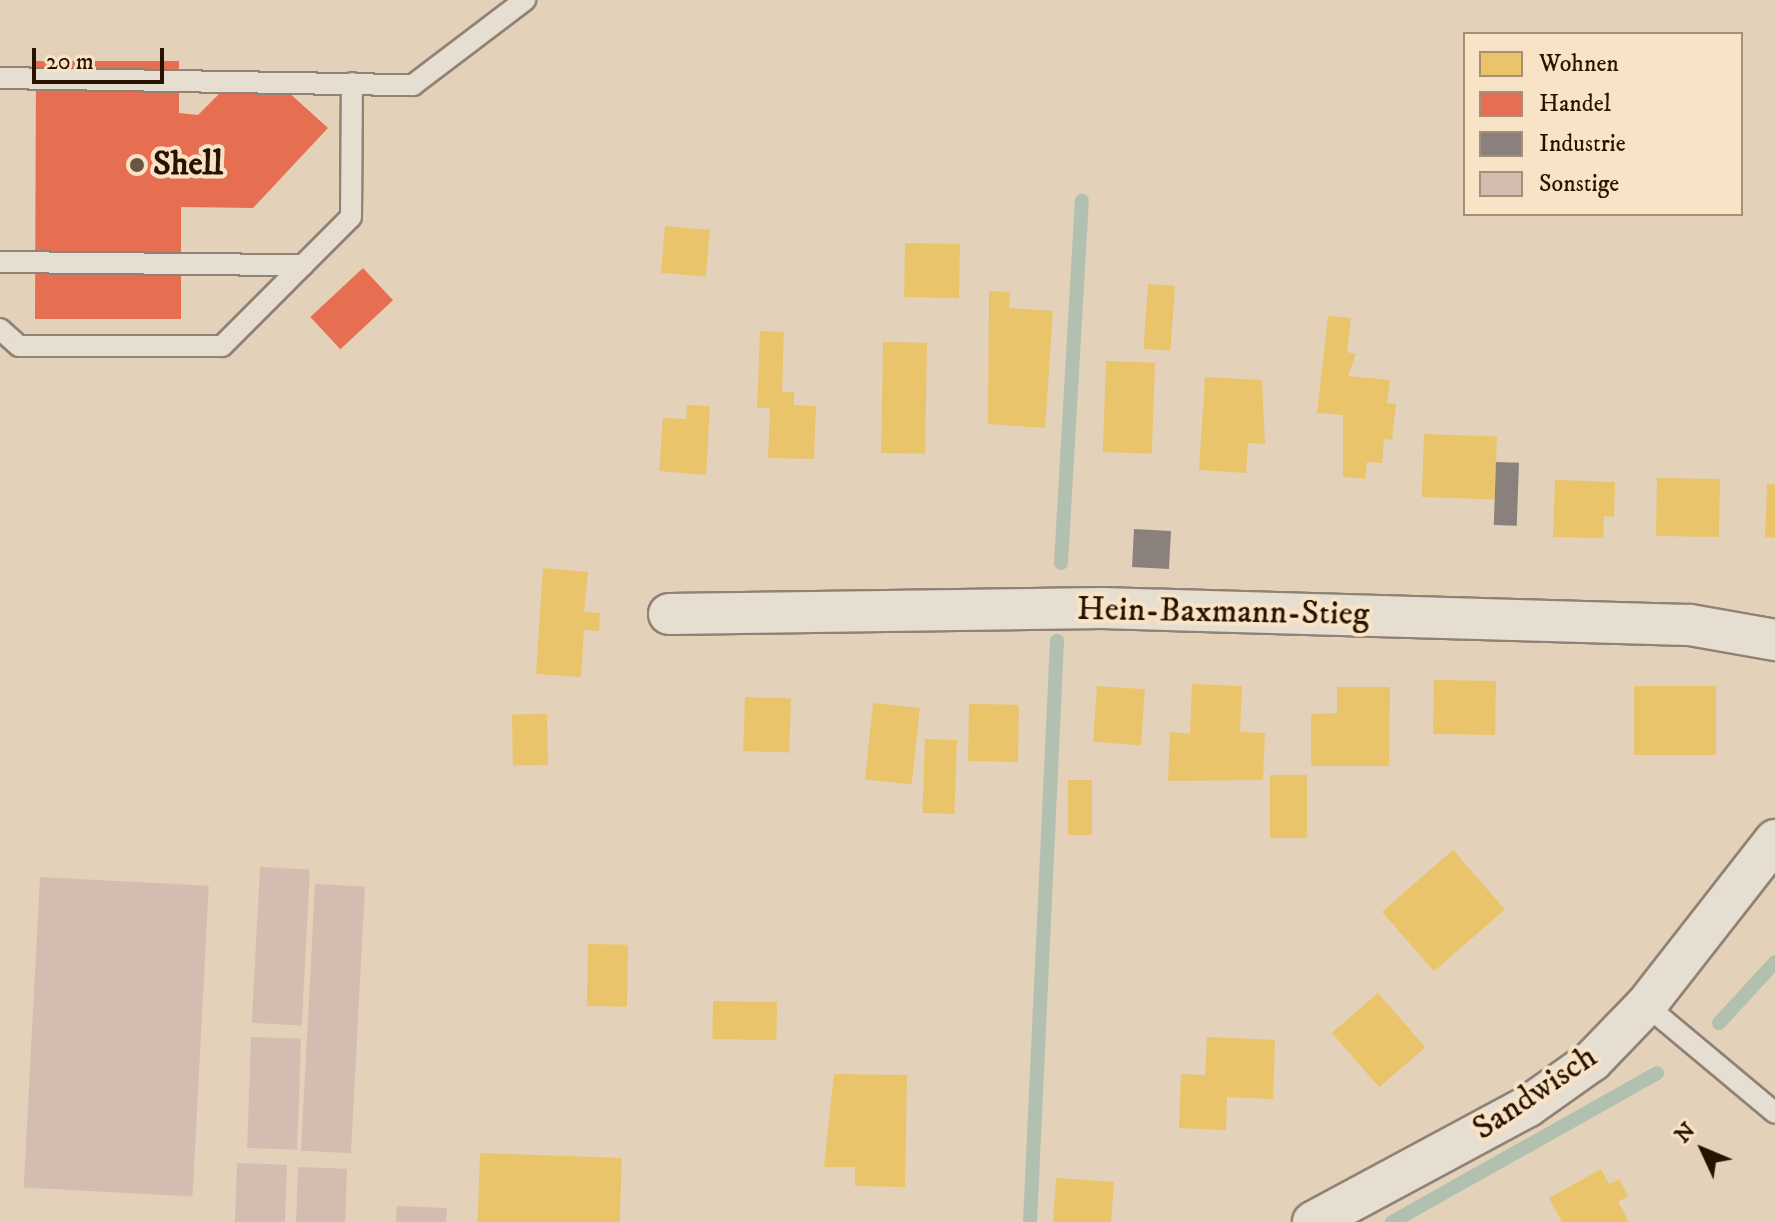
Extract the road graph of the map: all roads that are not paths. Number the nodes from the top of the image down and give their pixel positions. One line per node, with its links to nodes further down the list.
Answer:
1 (525, 0): 3 (lane)
2 (0, 78): 3 (lane)
3 (352, 83): 5 (lane)
4 (0, 262): 5 (lane)
5 (303, 265): 6 (lane)
6 (0, 329)
7 (669, 614): 8 (street, Hein-Baxmann-Stieg)
8 (1775, 640)
9 (1775, 840): 10 (street, Sandwisch)
10 (1646, 1005): 11 (lane); 12 (street, Sandwisch)
11 (1775, 1113)
12 (1313, 1222)

